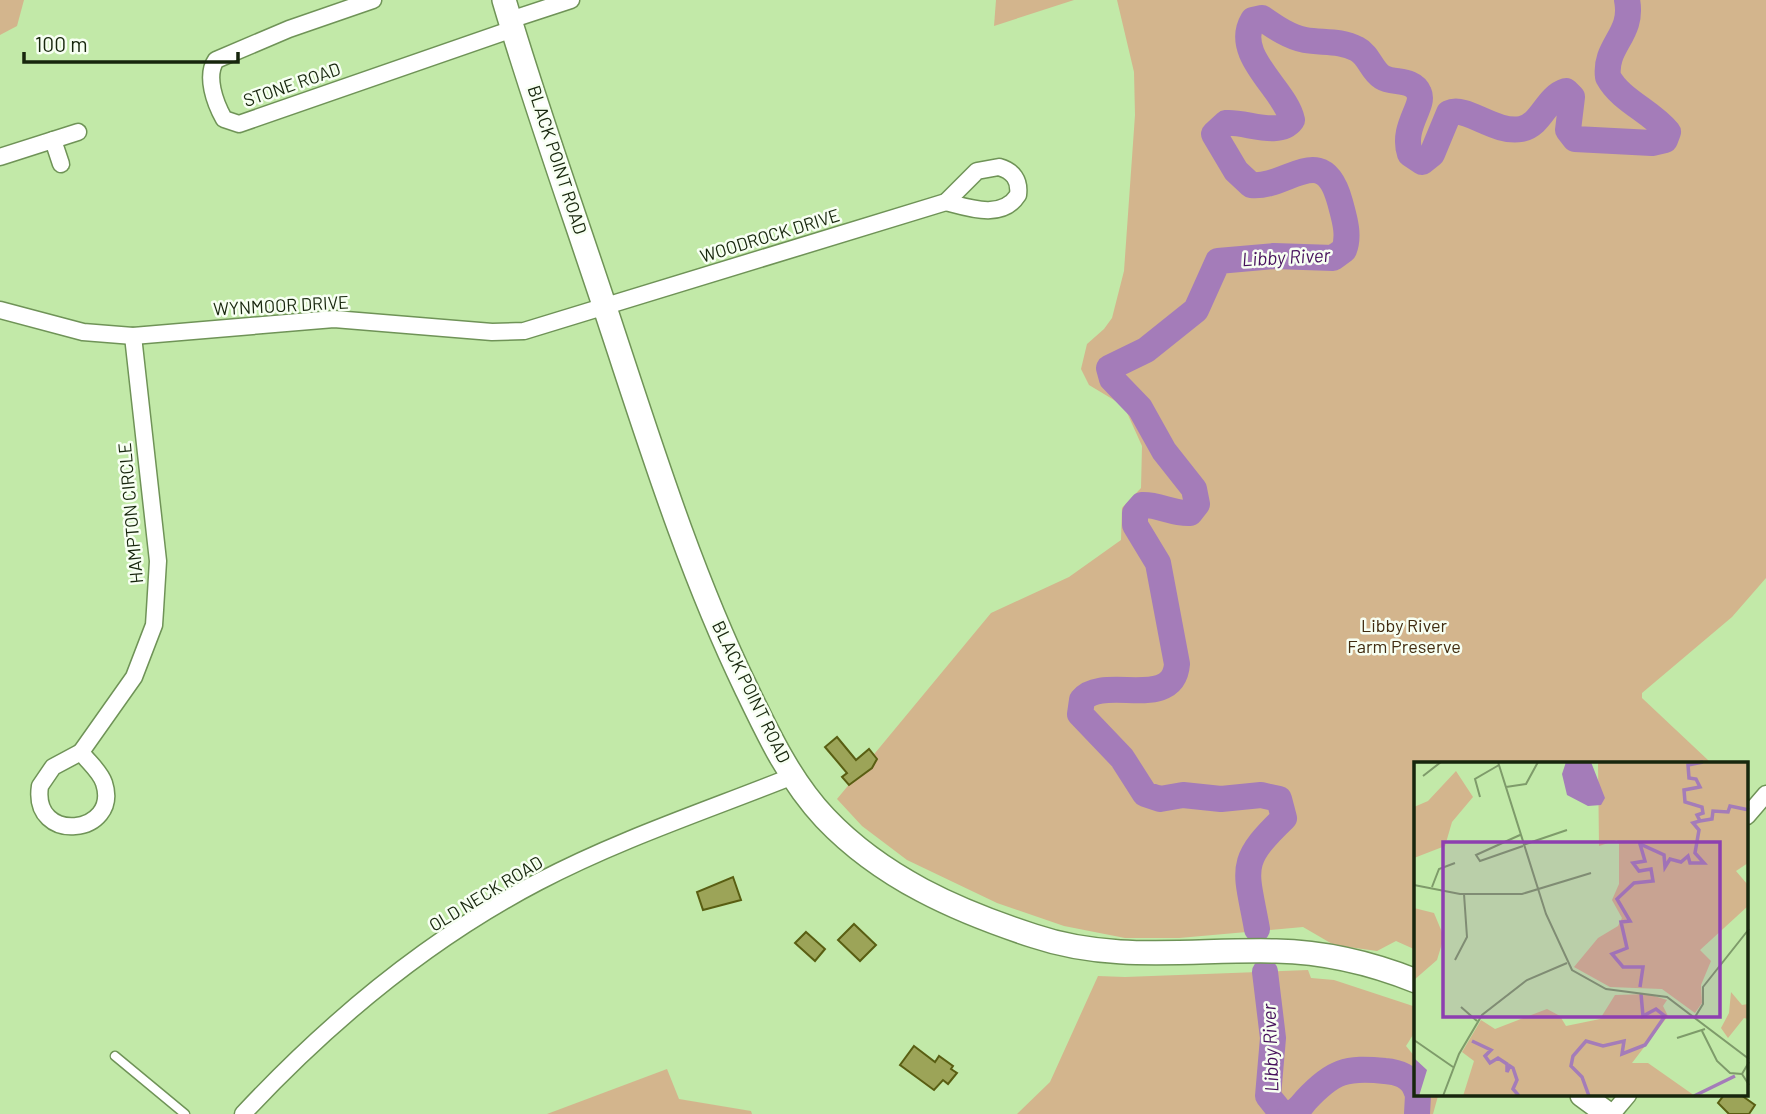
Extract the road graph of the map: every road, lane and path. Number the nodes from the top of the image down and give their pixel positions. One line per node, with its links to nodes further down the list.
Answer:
1 (373, 0): 3 (street, STONE ROAD)
2 (571, 0): 3 (street)
3 (509, 16): 9 (main road, BLACK POINT ROAD)
4 (78, 132): 5 (street)
5 (53, 140): 6 (street); 7 (street)
6 (0, 157)
7 (61, 164)
8 (946, 202): 9 (street, WOODROCK DRIVE)
9 (605, 307): 11 (street, WYNMOOR DRIVE); 13 (main road, BLACK POINT ROAD)
10 (0, 310): 11 (street, WYNMOOR DRIVE)
11 (133, 335): 12 (street, HAMPTON CIRCLE)
12 (81, 752): 12 (street, HAMPTON CIRCLE)
13 (793, 776): 16 (main road, BLACK POINT ROAD); 21 (street, OLD NECK ROAD)
14 (1766, 794): 15 (street)
15 (1748, 815)
16 (1414, 980)
17 (115, 1056): 20 (lane)
18 (1583, 1096): 22 (main road)
19 (1627, 1096): 22 (street)
20 (185, 1114)
21 (243, 1114)
22 (1610, 1114)

